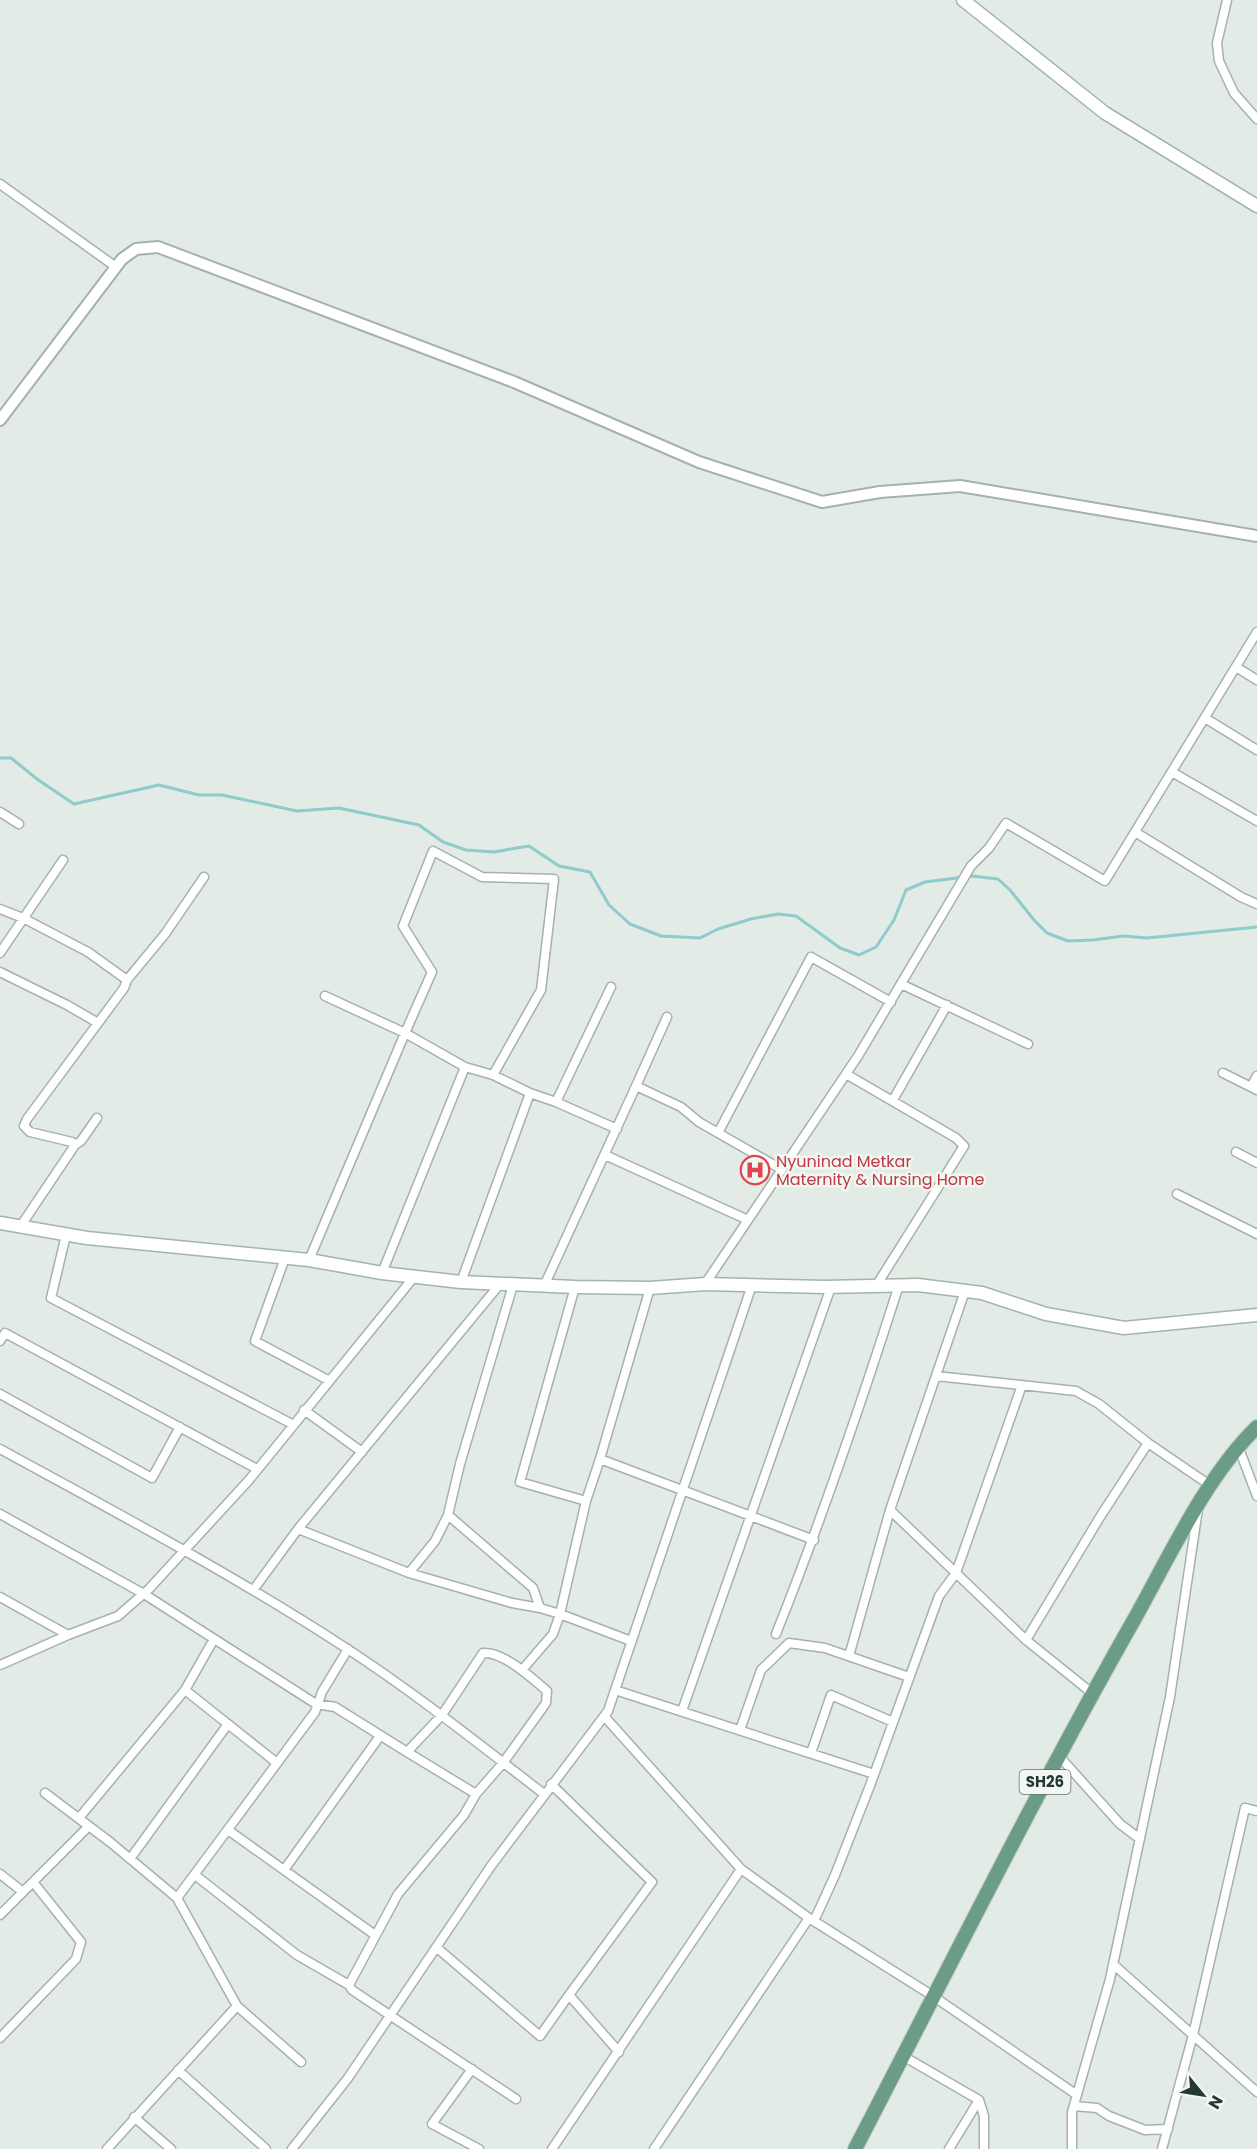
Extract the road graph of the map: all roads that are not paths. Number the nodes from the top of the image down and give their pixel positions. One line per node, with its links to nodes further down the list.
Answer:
1 (963, 0): 5 (main road)
2 (1227, 0): 3 (street)
3 (1257, 119)
4 (0, 184): 6 (street)
5 (1257, 206)
6 (116, 267): 7 (street); 8 (street)
7 (0, 420)
8 (1257, 536)
9 (1257, 632): 10 (street)
10 (1236, 667): 11 (street); 12 (street)
11 (1257, 680)
12 (1205, 718): 13 (street); 14 (street)
13 (1257, 750)
14 (1172, 772): 16 (street); 18 (street)
15 (0, 812): 17 (street)
16 (1257, 821)
17 (19, 825)
18 (1135, 832): 21 (street); 27 (street)
19 (63, 860): 23 (street)
20 (204, 877): 26 (street)
21 (1257, 904)
22 (0, 909): 23 (street)
23 (23, 918): 24 (street); 26 (street)
24 (0, 953)
25 (0, 972): 33 (street)
26 (127, 980): 33 (street)
27 (902, 984): 30 (street); 31 (street)
28 (611, 987): 45 (street)
29 (325, 996): 34 (street)
30 (891, 1002): 38 (street); 48 (street)
31 (947, 1005): 35 (street); 44 (street)
32 (667, 1017): 41 (street)
33 (98, 1023): 49 (street)
34 (405, 1033): 36 (street); 39 (street); 61 (street)
35 (1028, 1044)
36 (465, 1067): 39 (street); 62 (street)
37 (1223, 1073): 42 (street)
38 (846, 1074): 44 (street); 53 (street)
39 (493, 1075): 43 (street)
40 (1257, 1076): 42 (street)
41 (636, 1086): 47 (street); 48 (street)
42 (1254, 1088)
43 (530, 1093): 45 (street); 64 (street)
44 (893, 1100): 71 (street)
45 (556, 1102): 47 (street)
46 (97, 1118): 49 (street)
47 (617, 1129): 51 (street)
48 (718, 1133): 53 (street)
49 (75, 1145): 57 (street)
50 (1236, 1152): 52 (street)
51 (605, 1155): 55 (street); 70 (street)
52 (1257, 1162)
53 (781, 1169): 55 (street)
54 (1178, 1194): 58 (street)
55 (748, 1220): 66 (street)
56 (0, 1224): 57 (main road)
57 (20, 1227): 59 (main road)
58 (1257, 1233)
59 (66, 1235): 60 (main road); 83 (street)
60 (285, 1258): 61 (main road); 79 (street)
61 (309, 1260): 62 (main road)
62 (382, 1273): 63 (main road)
63 (414, 1277): 64 (main road); 79 (street)
64 (461, 1282): 65 (main road)
65 (500, 1284): 67 (main road); 89 (street)
66 (705, 1284): 68 (main road); 74 (main road)
67 (513, 1285): 70 (main road); 99 (street)
68 (752, 1285): 73 (main road); 93 (street)
69 (898, 1285): 71 (main road); 75 (main road); 102 (street)
70 (544, 1286): 72 (main road)
71 (876, 1286): 73 (main road)
72 (576, 1287): 74 (main road); 95 (street)
73 (831, 1287): 100 (street)
74 (650, 1288): 90 (street)
75 (965, 1291): 76 (main road); 78 (street)
76 (1257, 1314)
77 (0, 1341): 85 (street)
78 (936, 1376): 80 (street); 97 (street)
79 (328, 1380): 82 (street)
80 (1022, 1385): 86 (street); 105 (street)
81 (0, 1394): 85 (street)
82 (304, 1410): 83 (street); 89 (street)
83 (292, 1424): 91 (street)
84 (1257, 1427): 87 (main road, SH26)
85 (180, 1428): 91 (street)
86 (1148, 1443): 92 (street); 114 (street)
87 (1238, 1445): 92 (main road, SH26); 94 (street)
88 (0, 1449): 103 (street)
89 (362, 1452): 101 (street)
90 (600, 1459): 93 (street); 95 (street)
91 (257, 1469): 103 (street)
92 (1211, 1486): 96 (main road, SH26)
93 (683, 1490): 100 (street); 115 (street)
94 (1257, 1496)
95 (586, 1502): 110 (street)
96 (1199, 1505): 123 (main road, SH26); 146 (street)
97 (890, 1510): 105 (street); 117 (street)
98 (0, 1514): 107 (street)
99 (448, 1515): 104 (street); 109 (street)
100 (751, 1516): 102 (street); 125 (street)
101 (298, 1529): 104 (street); 106 (street)
102 (814, 1540): 111 (street)
103 (185, 1550): 106 (street); 107 (street)
104 (410, 1573): 109 (street)
105 (956, 1573): 114 (street); 120 (street)
106 (254, 1589): 116 (street)
107 (144, 1594): 112 (street); 113 (street)
108 (0, 1597): 112 (street)
109 (540, 1608): 110 (street)
110 (560, 1614): 115 (street); 119 (street)
111 (776, 1634)
112 (68, 1635): 118 (street)
113 (214, 1639): 122 (street); 124 (street)
114 (1026, 1640): 123 (street)
115 (632, 1641): 121 (street)
116 (348, 1649): 124 (street); 126 (street)
117 (849, 1656): 120 (street); 130 (street)
118 (0, 1665)
119 (522, 1670): 126 (street); 136 (street)
120 (909, 1677): 128 (street)
121 (615, 1689): 125 (street); 127 (street)
122 (185, 1690): 129 (street); 143 (street)
123 (1092, 1694): 134 (main road, SH26)
124 (316, 1704): 131 (street); 135 (street)
125 (682, 1711): 130 (street)
126 (442, 1715): 132 (street); 136 (street)
127 (604, 1716): 138 (street); 148 (street)
128 (893, 1722): 133 (street); 137 (street)
129 (228, 1724): 135 (street); 147 (street)
130 (740, 1730): 133 (street)
131 (381, 1736): 132 (street); 149 (street)
132 (407, 1752): 140 (street)
133 (811, 1753): 137 (street)
134 (1059, 1756): 146 (street); 162 (main road, SH26)
135 (277, 1763): 145 (street)
136 (503, 1763): 140 (street); 141 (street)
137 (874, 1774): 156 (street)
138 (551, 1784): 141 (street); 161 (street)
139 (45, 1793): 143 (street)
140 (476, 1794): 157 (street)
141 (544, 1794): 158 (street)
142 (1257, 1811): 165 (street)
143 (79, 1818): 144 (street)
144 (89, 1826): 147 (street); 152 (street)
145 (228, 1830): 149 (street); 151 (street)
146 (1140, 1839): 159 (street)
147 (130, 1859): 154 (street)
148 (741, 1869): 156 (street); 167 (street)
149 (284, 1870): 157 (street)
150 (0, 1874): 153 (street)
151 (195, 1875): 154 (street); 160 (street)
152 (33, 1882): 153 (street); 166 (street)
153 (23, 1892): 155 (street)
154 (177, 1898): 163 (street)
155 (0, 1915)
156 (812, 1919): 162 (street); 185 (street)
157 (375, 1935): 160 (street)
158 (436, 1947): 161 (street); 164 (street)
159 (1113, 1964): 165 (street); 173 (street)
160 (348, 1985): 164 (street)
161 (569, 1995): 167 (street)
162 (933, 1996): 168 (main road, SH26); 173 (street)
163 (237, 2006): 169 (street); 171 (street)
164 (391, 2014): 170 (street); 182 (street)
165 (1193, 2035): 172 (street); 178 (street)
166 (0, 2038)
167 (619, 2052): 184 (street)
168 (903, 2056): 175 (street); 186 (main road, SH26)
169 (301, 2062)
170 (472, 2069): 174 (street); 183 (street)
171 (178, 2070): 177 (street); 181 (street)
172 (1257, 2092)
173 (1077, 2095): 176 (street)
174 (516, 2099)
175 (979, 2100): 187 (street); 188 (street)
176 (1074, 2106): 178 (street); 189 (street)
177 (134, 2117): 179 (street); 180 (street)
178 (1168, 2129): 190 (street)
179 (107, 2149)
180 (171, 2149)
181 (266, 2149)
182 (292, 2149)
183 (479, 2149)
184 (552, 2149)
185 (654, 2149)
186 (855, 2149)
187 (950, 2149)
188 (984, 2149)
189 (1072, 2149)
190 (1162, 2149)

